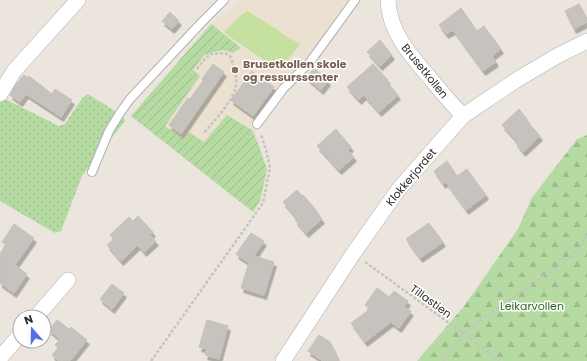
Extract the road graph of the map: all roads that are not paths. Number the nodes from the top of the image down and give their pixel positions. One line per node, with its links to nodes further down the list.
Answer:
1 (78, 0): 6 (street)
2 (224, 0): 9 (lane)
3 (355, 0): 8 (lane)
4 (388, 0): 7 (street, Brusetkollen)
5 (587, 41): 7 (street, Klokkerjordet)
6 (0, 94)
7 (463, 116): 14 (street, Klokkerjordet)
8 (257, 124)
9 (92, 172)
10 (68, 280): 11 (street)
11 (43, 309)
12 (12, 344): 13 (street)
13 (0, 358)
14 (283, 361)

